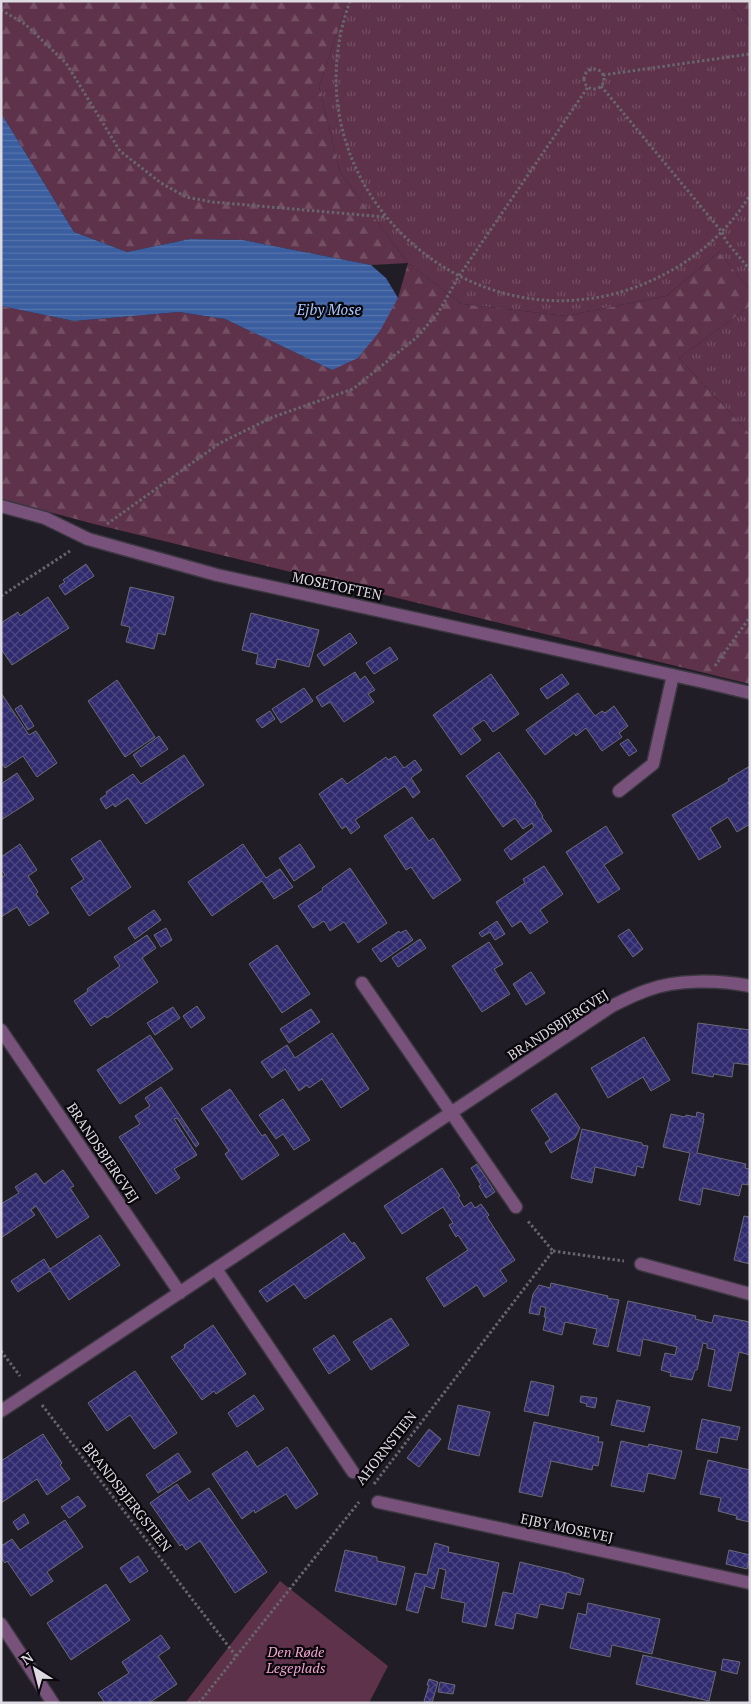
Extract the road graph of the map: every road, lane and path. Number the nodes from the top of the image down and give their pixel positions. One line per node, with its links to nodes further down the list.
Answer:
1 (350, 1): 8 (path)
2 (1, 10): 8 (path)
3 (750, 54): 4 (path)
4 (603, 75): 5 (path); 6 (path)
5 (601, 86): 6 (path); 9 (path)
6 (588, 87): 11 (path)
7 (750, 195): 9 (path)
8 (385, 217): 11 (path)
9 (722, 232): 10 (path); 11 (path)
10 (750, 270)
11 (459, 276): 13 (path)
12 (1, 506): 13 (street, MOSETOFTEN)
13 (88, 538): 14 (path); 16 (street, MOSETOFTEN)
14 (1, 596)
15 (750, 618): 17 (path)
16 (673, 675): 17 (street, MOSETOFTEN); 19 (street)
17 (704, 682): 18 (street, MOSETOFTEN)
18 (750, 693)
19 (619, 791)
20 (362, 983): 23 (street)
21 (750, 986): 23 (street, BRANDSBJERGVEJ)
22 (1, 1030): 28 (street, BRANDSBJERGVEJ)
23 (451, 1113): 24 (street); 27 (street, BRANDSBJERGVEJ)
24 (516, 1207): 25 (path)
25 (553, 1251): 26 (path); 34 (path, AHORNSTIEN)
26 (641, 1264): 29 (street)
27 (216, 1269): 28 (street, BRANDSBJERGVEJ); 33 (street)
28 (180, 1293): 31 (street, BRANDSBJERGVEJ)
29 (750, 1294)
30 (1, 1351): 31 (path, BRANDSBJERGSTIEN)
31 (31, 1391): 32 (street, BRANDSBJERGVEJ); 39 (path, BRANDSBJERGSTIEN)
32 (1, 1411)
33 (353, 1472)
34 (372, 1485)
35 (360, 1500): 39 (path, AHORNSTIEN)
36 (378, 1502): 37 (street, EJBY MOSEVEJ)
37 (750, 1583)
38 (1, 1624): 40 (street)
39 (236, 1656): 41 (path, AHORNSTIEN)
40 (54, 1703)
41 (199, 1703)

